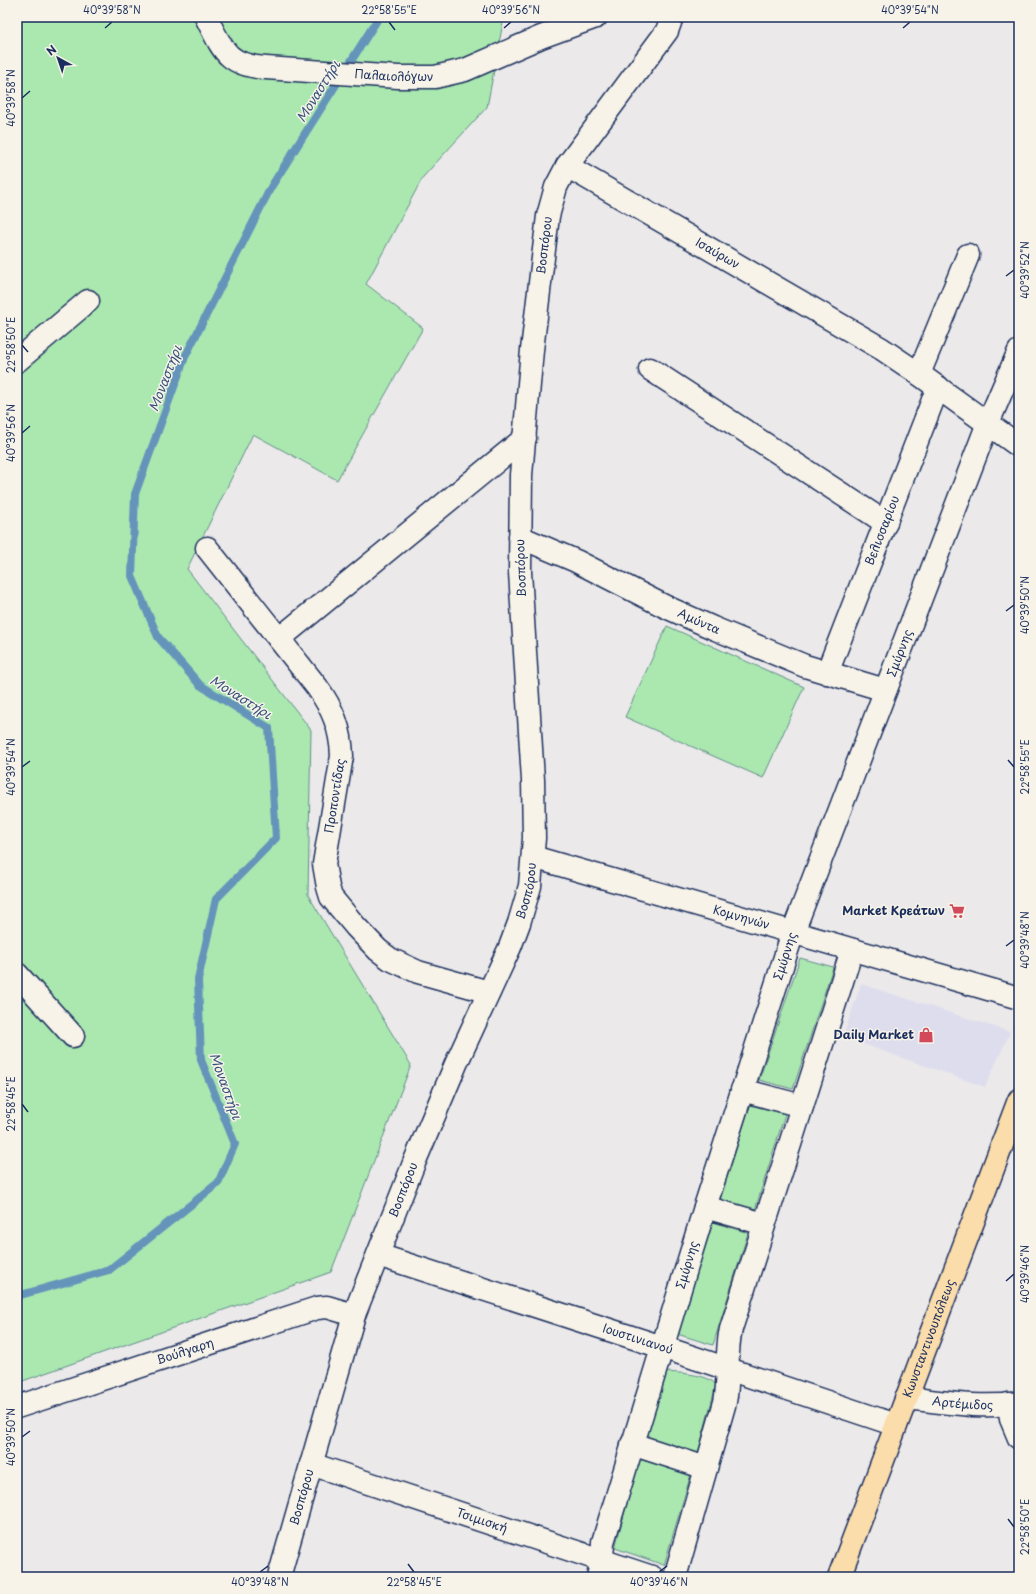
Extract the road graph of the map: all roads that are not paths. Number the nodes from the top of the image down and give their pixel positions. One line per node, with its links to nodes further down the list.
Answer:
1 (206, 17): 2 (street, Παλαιολόγων)
2 (596, 17)
3 (672, 17): 4 (street)
4 (566, 166): 10 (street, Ισαύρων); 13 (street, Βοσπόρου)
5 (968, 255): 10 (street)
6 (88, 301): 8 (street)
7 (1019, 351): 12 (street, Σμύρνης)
8 (17, 361)
9 (650, 369): 15 (street)
10 (919, 374): 11 (street, Ισαύρων)
11 (938, 387): 12 (street, Ισαύρων); 15 (street, Βελισσαρίου)
12 (988, 423): 14 (street, Ισαύρων); 20 (street, Σμύρνης)
13 (525, 438): 16 (street, Βοσπόρου); 18 (street)
14 (1019, 446)
15 (886, 523): 19 (street, Βελισσαρίου)
16 (520, 537): 19 (street, Αμύντα); 21 (street, Βοσπόρου)
17 (207, 548): 18 (street, Προποντίδας)
18 (279, 639): 25 (street, Προποντίδας)
19 (827, 673): 20 (street, Αμύντα)
20 (885, 690): 22 (street, Σμύρνης)
21 (533, 856): 22 (street, Κομνηνών); 25 (street, Βοσπόρου)
22 (793, 932): 23 (street, Κομνηνών); 28 (street, Σμύρνης)
23 (852, 950): 26 (street, Κομνηνών); 30 (street)
24 (17, 974): 27 (street)
25 (489, 992): 33 (street, Βοσπόρου)
26 (1019, 998)
27 (73, 1036)
28 (742, 1090): 30 (street); 31 (street, Σμύρνης)
29 (1019, 1100): 37 (main road, Κωνσταντινουπόλεως)
30 (802, 1106): 32 (street)
31 (705, 1207): 32 (street); 35 (street, Σμύρνης)
32 (764, 1224): 36 (street)
33 (378, 1255): 34 (street, Βοσπόρου); 35 (street, Ιουστινιανού)
34 (354, 1315): 39 (street, Βούλγαρη); 43 (street, Βοσπόρου)
35 (662, 1347): 36 (street, Ιουστινιανού); 42 (street, Σμύρνης)
36 (728, 1369): 40 (street, Ιουστινιανού); 44 (street)
37 (906, 1398): 38 (street, Αρτέμιδος); 40 (main road, Κωνσταντινουπόλεως)
38 (1014, 1403): 41 (street)
39 (17, 1408)
40 (896, 1425): 49 (main road, Κωνσταντινουπόλεως)
41 (1019, 1438)
42 (632, 1444): 44 (street); 45 (street, Σμύρνης)
43 (311, 1464): 45 (street, Τσιμισκή); 46 (street, Βοσπόρου)
44 (706, 1468): 48 (street)
45 (600, 1569): 47 (street, Τσιμισκή)
46 (279, 1577)
47 (652, 1577)
48 (674, 1577)
49 (839, 1577)

